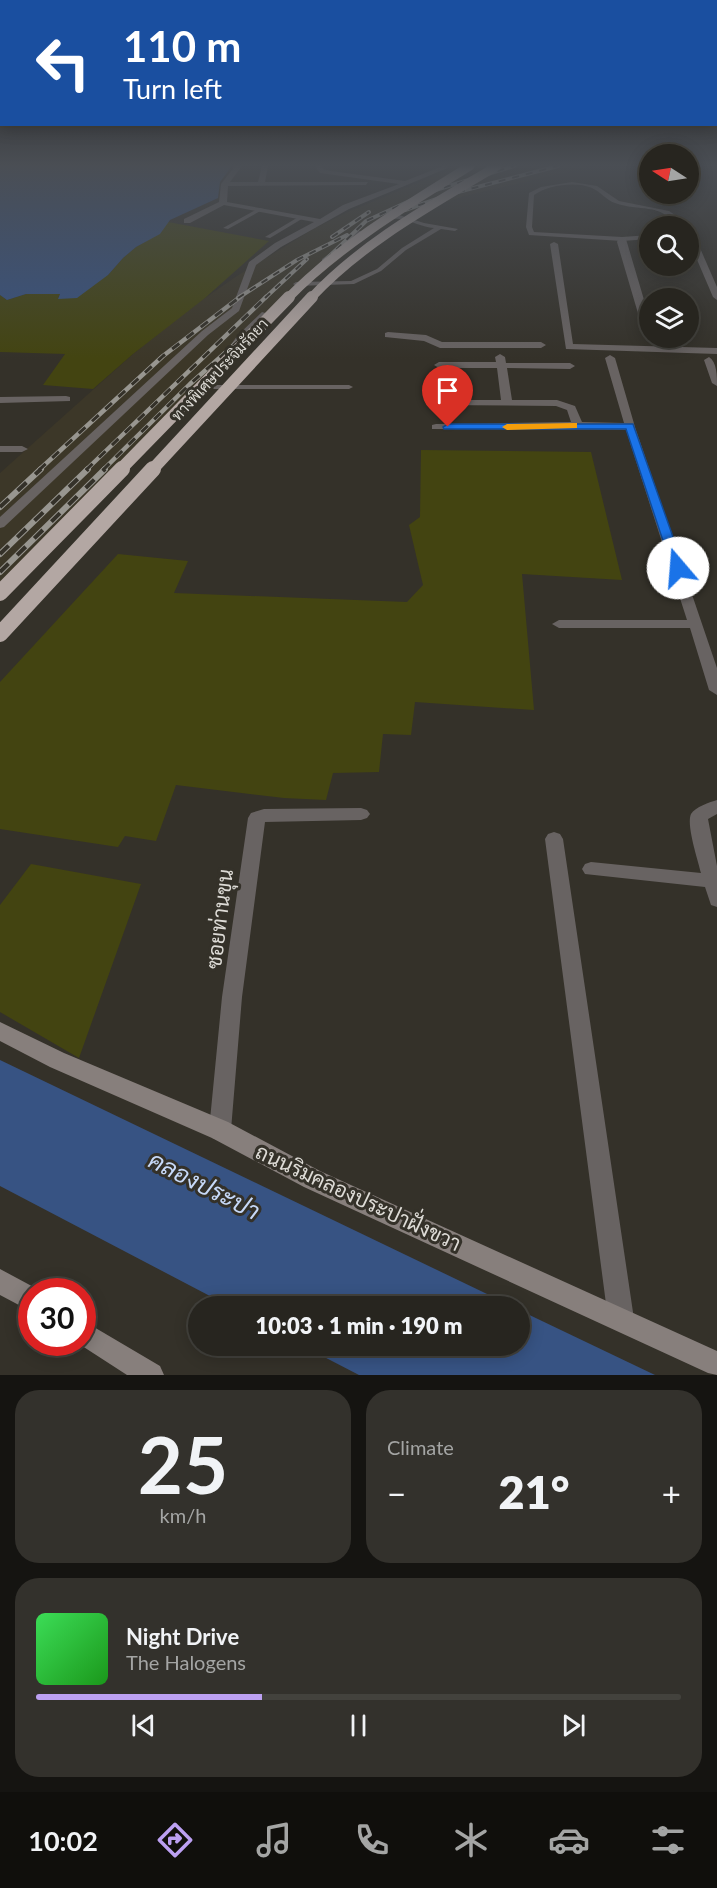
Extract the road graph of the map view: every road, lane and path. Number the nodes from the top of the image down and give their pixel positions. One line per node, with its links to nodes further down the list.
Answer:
1 (280, 230): 8 (lane)
2 (304, 230): 38 (street)
3 (364, 230): 13 (lane)
4 (369, 230): 39 (highway, ทางพิเศษประจิมรัถยา, bridge)
5 (393, 230): 43 (highway, ทางพิเศษประจิมรัถยา, bridge)
6 (434, 230): 13 (lane)
7 (530, 230): 10 (lane)
8 (268, 237)
9 (639, 238): 10 (lane)
10 (622, 239): 15 (street)
11 (554, 244): 19 (street)
12 (699, 255): 14 (street)
13 (296, 284): 27 (lane)
14 (717, 297)
15 (639, 301)
16 (388, 335): 17 (street)
17 (499, 345): 18 (street); 24 (street)
18 (541, 345)
19 (653, 350): 20 (street)
20 (717, 351)
21 (610, 358): 34 (street)
22 (709, 360): 26 (street)
23 (439, 365): 24 (street)
24 (501, 366): 25 (street); 32 (street)
25 (570, 366)
26 (716, 380)
27 (198, 387): 28 (lane); 40 (lane)
28 (349, 387)
29 (66, 399): 30 (street)
30 (0, 400)
31 (441, 403): 32 (street)
32 (507, 403): 33 (street)
33 (578, 425): 34 (street); 35 (street)
34 (630, 426): 42 (street)
35 (436, 427)
36 (22, 448): 37 (street)
37 (0, 449)
38 (0, 524)
39 (0, 593)
40 (0, 598)
41 (559, 624): 42 (street)
42 (696, 624): 44 (street)
43 (0, 634)
44 (717, 690)
45 (717, 806): 49 (street)
46 (361, 814): 52 (street, ซอยท่านขุน)
47 (554, 838): 55 (street)
48 (591, 869): 49 (street)
49 (712, 881): 50 (street)
50 (717, 900)
51 (0, 1031): 52 (street, ถนนริมคลองประปาฝั่งขวา)
52 (220, 1130): 55 (street, ถนนริมคลองประปาฝั่งขวา)
53 (0, 1281): 54 (street)
54 (18, 1292)
55 (621, 1319): 57 (street, ถนนริมคลองประปาฝั่งขวา)
56 (96, 1341): 58 (street)
57 (717, 1364)
58 (151, 1375)

